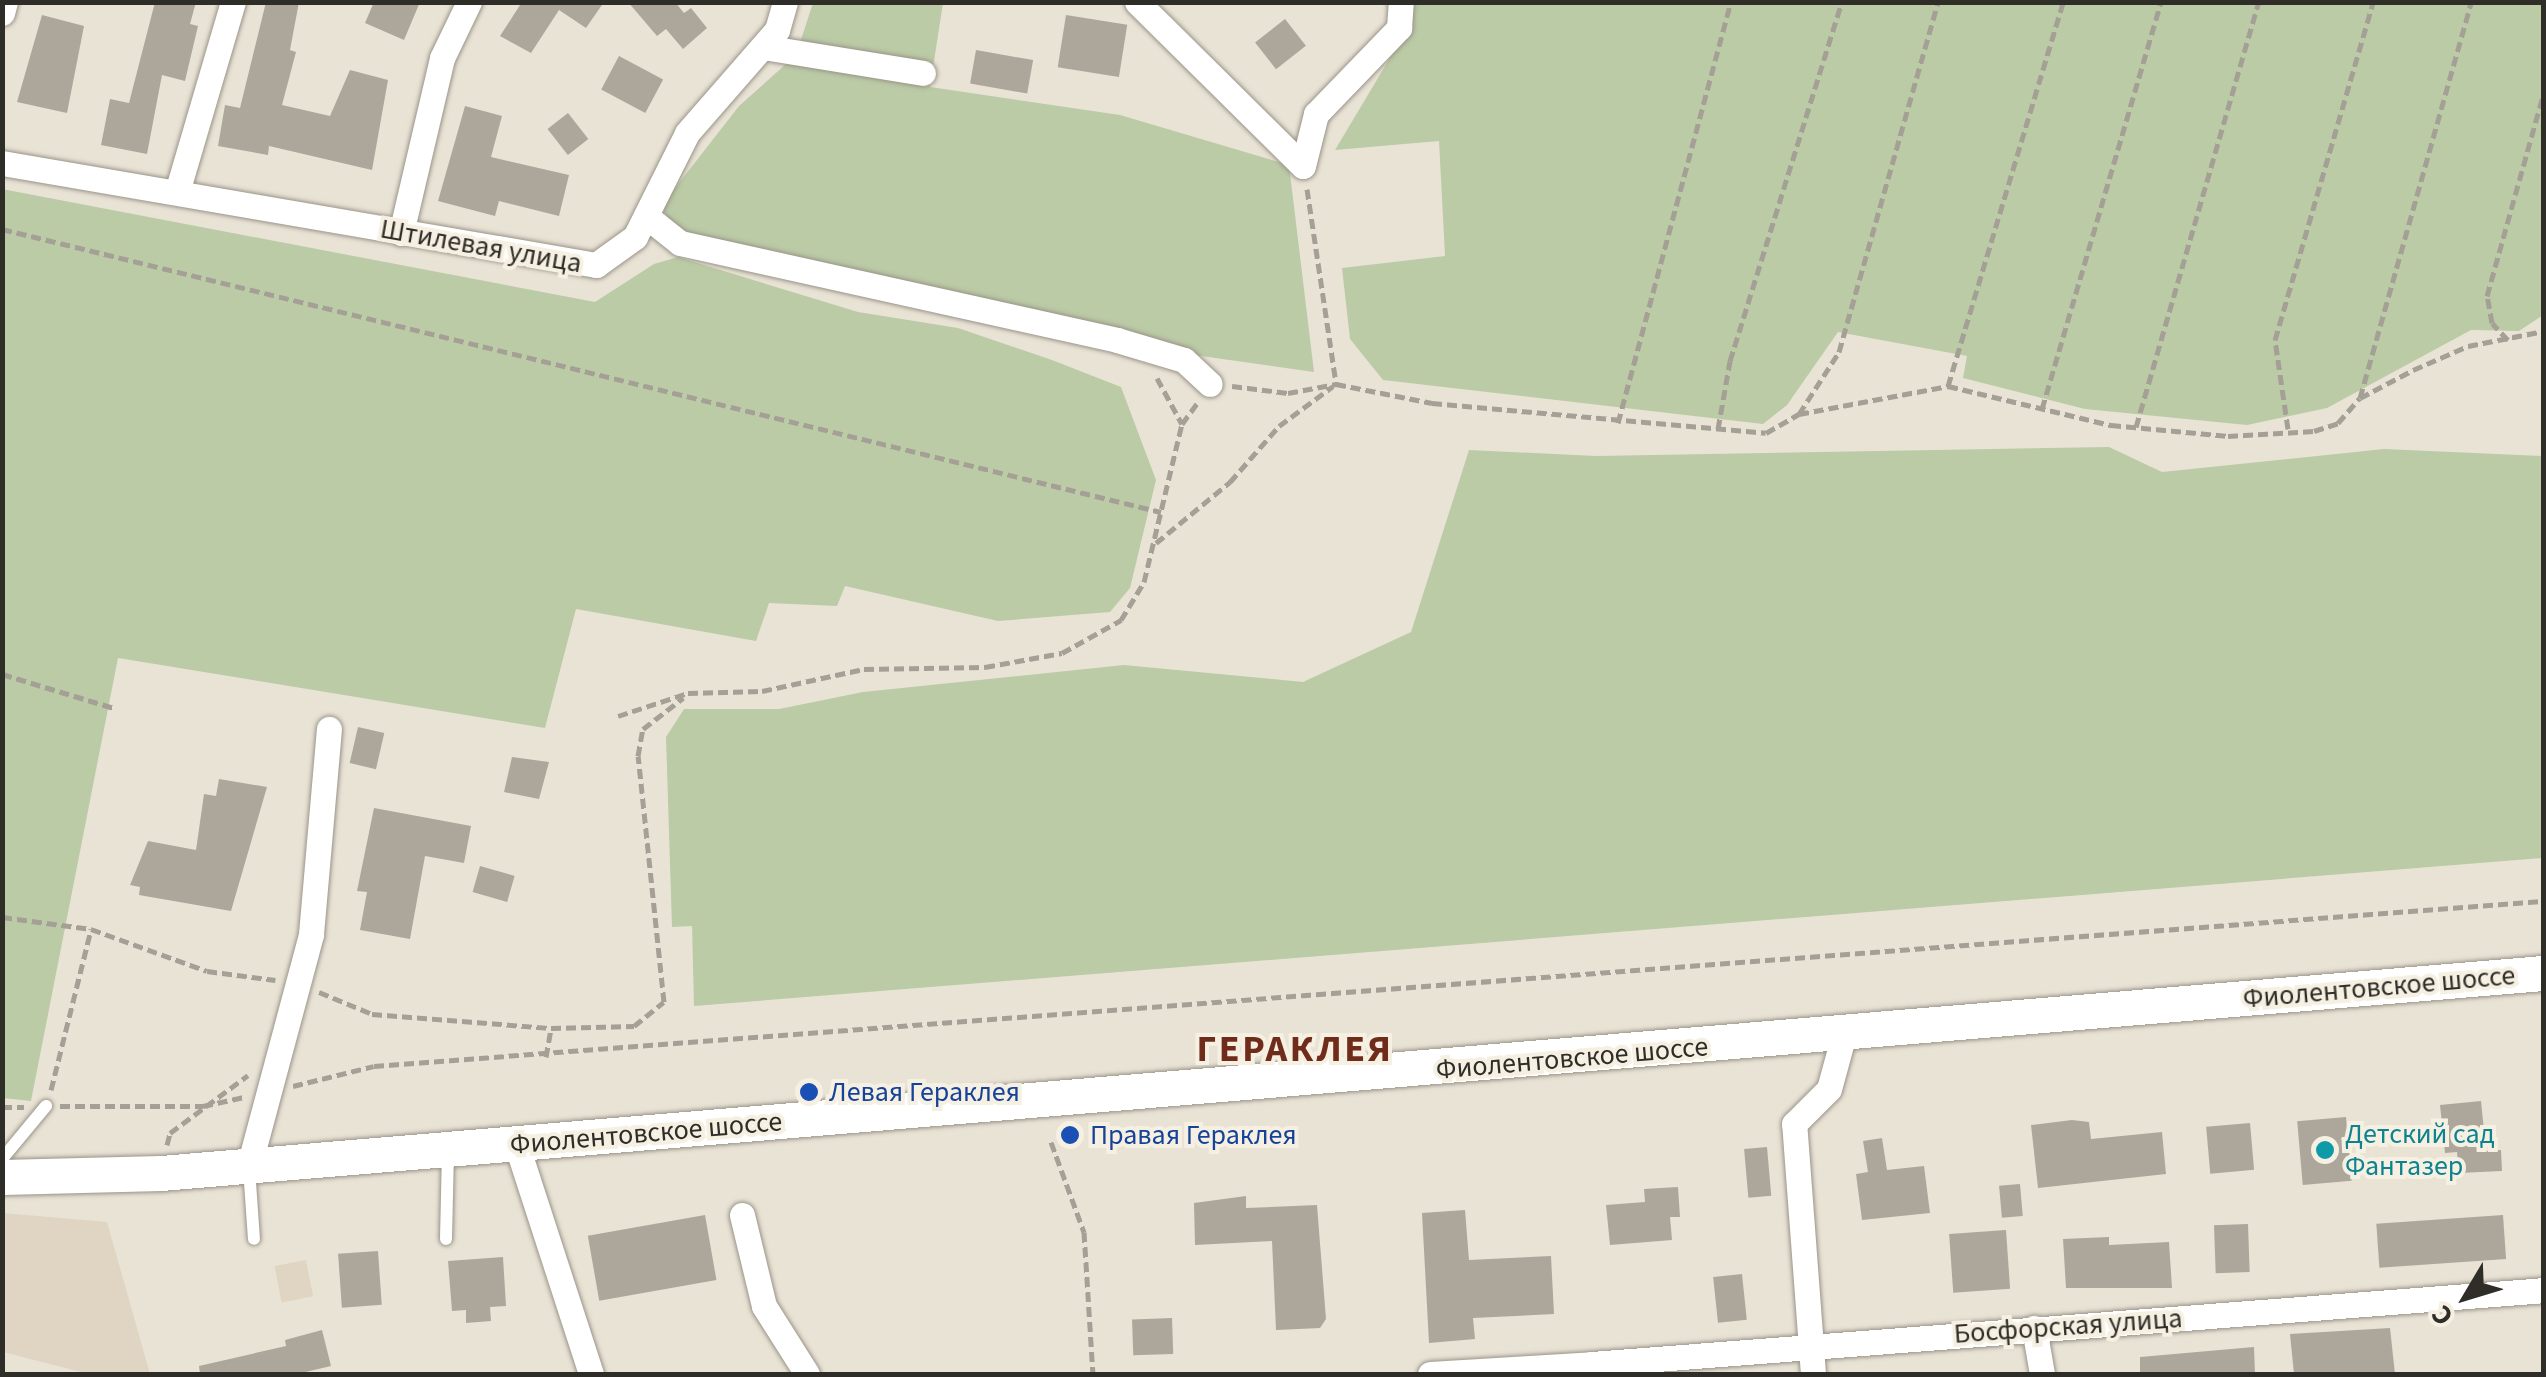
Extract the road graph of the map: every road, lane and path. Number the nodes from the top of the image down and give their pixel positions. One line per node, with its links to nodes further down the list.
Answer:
1 (5, 2): 15 (street)
2 (233, 2): 21 (street)
3 (469, 2): 24 (street)
4 (785, 2): 16 (street)
5 (1137, 2): 20 (street)
6 (1401, 2): 20 (street)
7 (1731, 2): 34 (path)
8 (1842, 2): 37 (path)
9 (1938, 2): 33 (path)
10 (2063, 2): 30 (path)
11 (2161, 2): 32 (path)
12 (2258, 2): 36 (path)
13 (2374, 2): 38 (path)
14 (2470, 2): 31 (path)
15 (2, 13)
16 (763, 47): 17 (street); 22 (street)
17 (924, 74)
18 (2544, 92): 27 (path)
19 (2, 162): 21 (street, Штилевая улица)
20 (1303, 166): 29 (path)
21 (177, 192): 24 (street, Штилевая улица)
22 (646, 216): 24 (street, Штилевая улица); 26 (street)
23 (2, 229): 39 (path)
24 (402, 233)
25 (2544, 331): 27 (path)
26 (1117, 340): 28 (street); 35 (path)
27 (2508, 340): 31 (path)
28 (1210, 384): 29 (path); 35 (path)
29 (1336, 384): 34 (path); 40 (path)
30 (1948, 386): 32 (path); 33 (path)
31 (2360, 398): 38 (path)
32 (2042, 409): 36 (path)
33 (1799, 414): 37 (path)
34 (1618, 422): 37 (path)
35 (1182, 424): 39 (path)
36 (2136, 427): 38 (path)
37 (1718, 429)
38 (2288, 429)
39 (1161, 512): 40 (path)
40 (1156, 543): 42 (path)
41 (2, 674): 43 (path)
42 (688, 694): 44 (path); 51 (path)
43 (114, 708)
44 (618, 716)
45 (330, 729): 50 (street)
46 (2544, 901): 53 (path)
47 (2, 917): 48 (path)
48 (91, 928): 50 (path); 56 (path)
49 (2544, 973): 52 (main road, Фиолентовское шоссе)
50 (300, 983): 51 (path); 54 (street)
51 (551, 1028): 53 (path)
52 (1844, 1034): 60 (main road, Фиолентовское шоссе); 71 (street)
53 (546, 1057): 55 (path)
54 (273, 1064): 55 (street); 57 (path)
55 (266, 1092): 57 (path); 63 (street)
56 (46, 1106): 57 (path); 58 (path); 62 (lane)
57 (203, 1106): 64 (path)
58 (2, 1107)
59 (1050, 1142): 75 (path)
60 (516, 1144): 61 (main road, Фиолентовское шоссе); 73 (street)
61 (448, 1149): 63 (main road, Фиолентовское шоссе); 68 (lane)
62 (2, 1159)
63 (249, 1166): 64 (main road, Фиолентовское шоссе); 67 (lane)
64 (161, 1173): 65 (main road, Фиолентовское шоссе)
65 (2, 1176)
66 (742, 1215): 74 (street)
67 (254, 1239)
68 (446, 1239)
69 (2544, 1290): 70 (street, Босфорская улица)
70 (2034, 1328): 71 (street, Босфорская улица); 78 (street)
71 (1810, 1346): 72 (street, Босфорская улица); 77 (street)
72 (1592, 1369): 76 (street, Босфорская улица)
73 (591, 1374)
74 (806, 1374)
75 (1092, 1374)
76 (1430, 1374)
77 (1814, 1374)
78 (2042, 1374)

